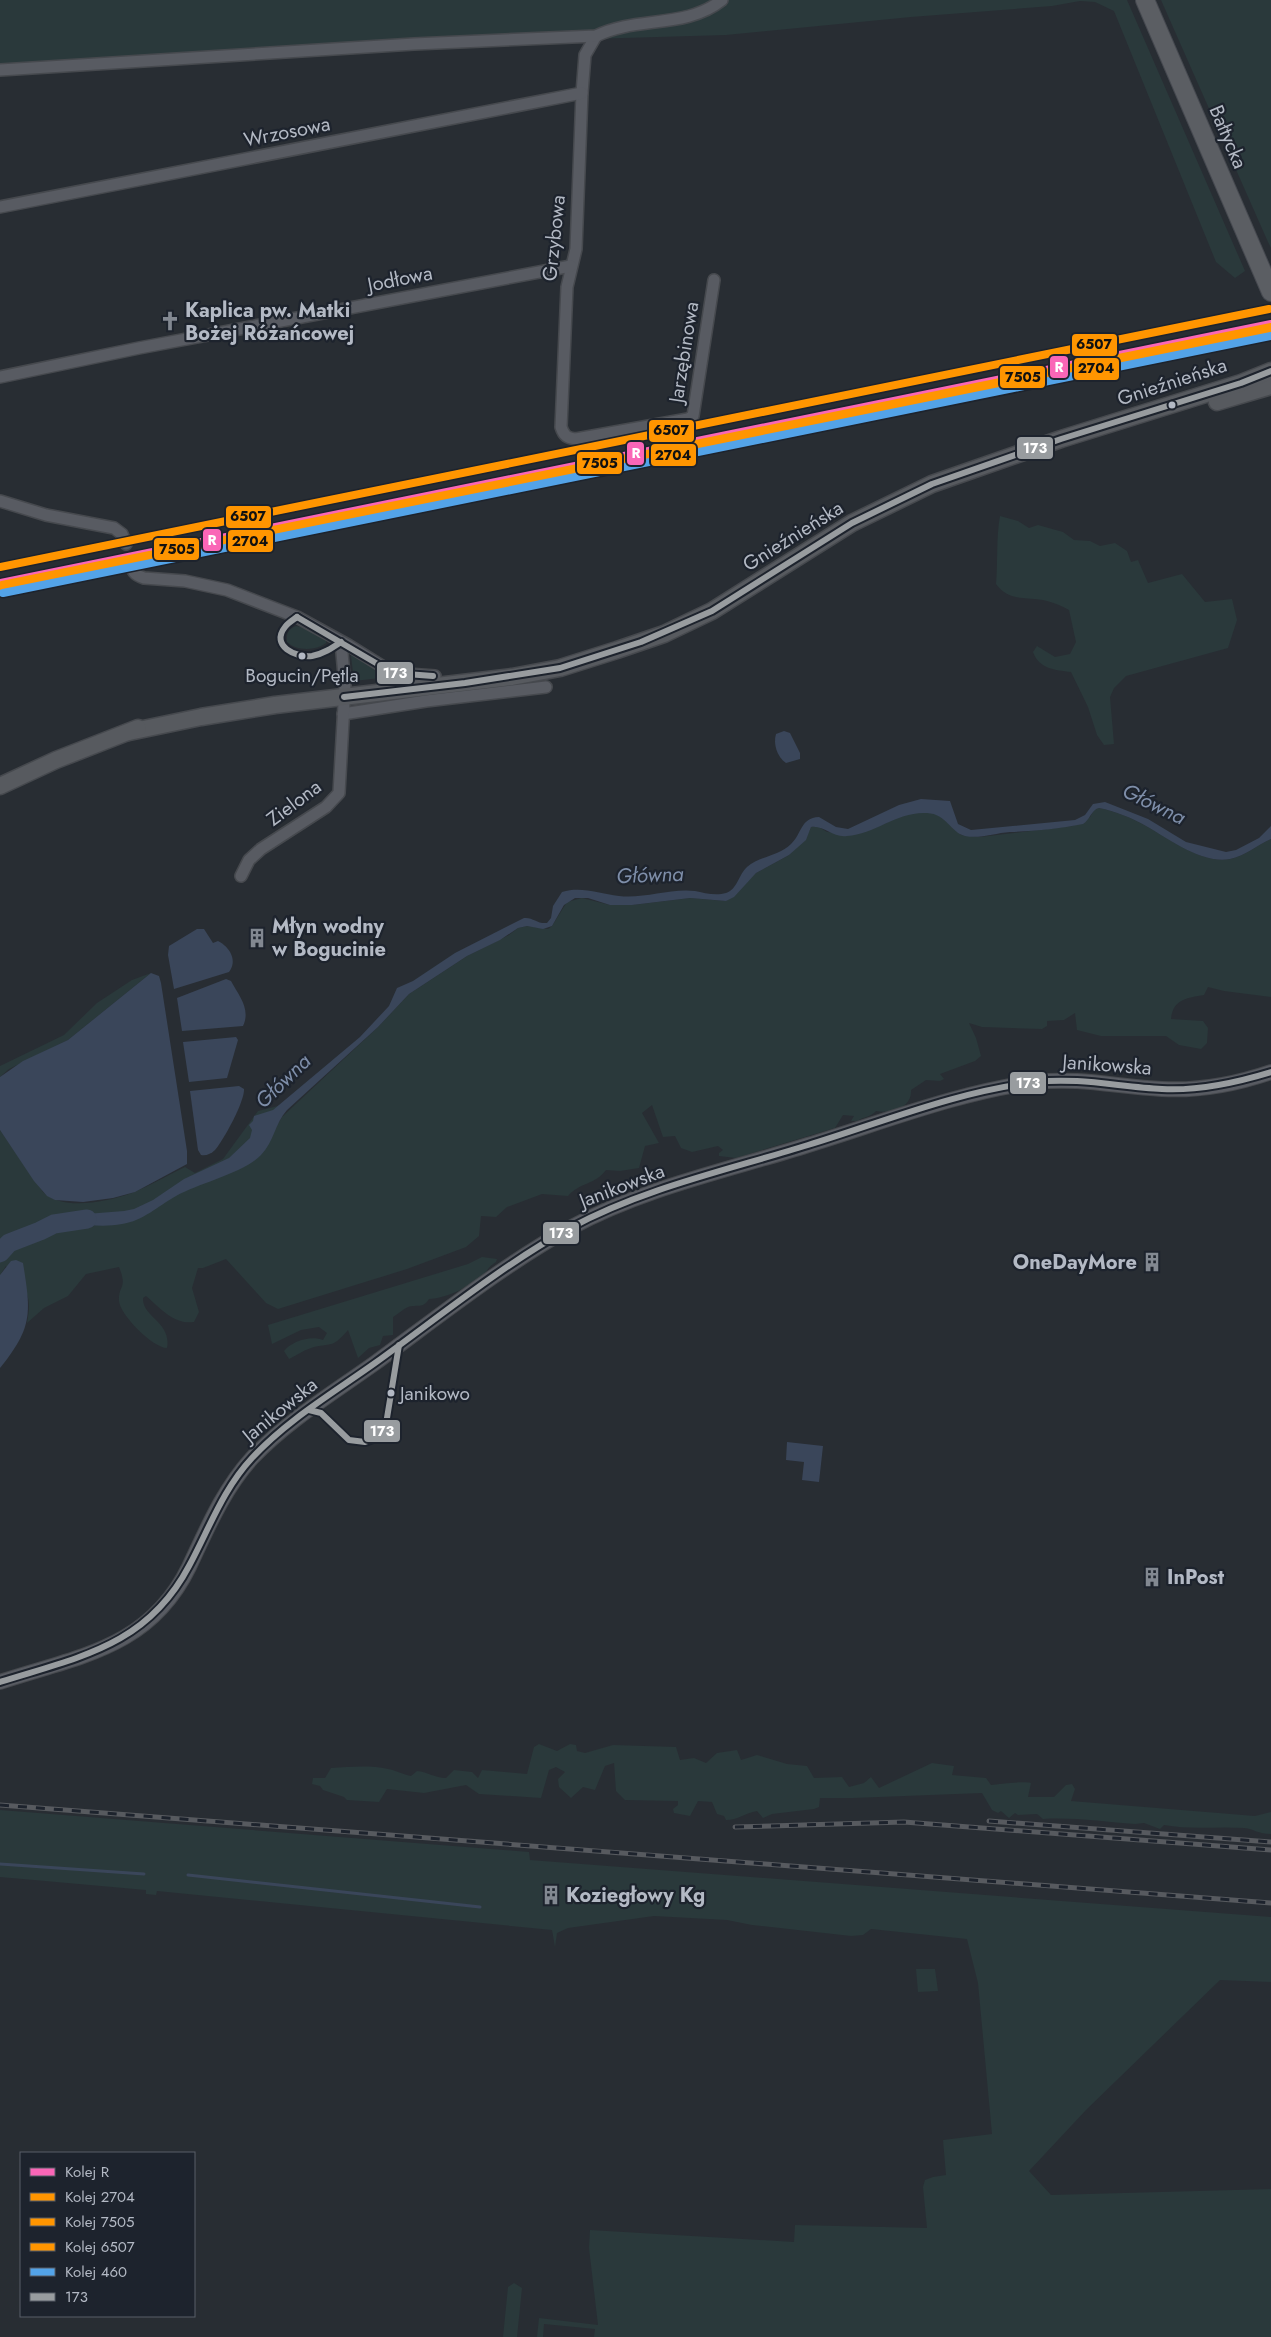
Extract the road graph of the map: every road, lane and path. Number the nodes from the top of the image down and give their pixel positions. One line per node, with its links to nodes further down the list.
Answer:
1 (722, 0): 3 (street)
2 (1145, 0): 9 (main road, Bałtycka)
3 (593, 41): 4 (street); 5 (street, Grzybowa)
4 (0, 70)
5 (582, 93): 6 (street, Wrzosowa); 7 (street, Grzybowa)
6 (0, 207)
7 (571, 266): 11 (street, Jodłowa); 13 (street, Grzybowa)
8 (714, 280): 13 (street, Jarzębinowa)
9 (1271, 292)
10 (1271, 371): 14 (main road, Gnieźnieńska)
11 (0, 377)
12 (1271, 386): 14 (main road, Gnieźnieńska)
13 (563, 434)
14 (1029, 452): 19 (main road, Gnieźnieńska)
15 (0, 502): 16 (street)
16 (126, 544)
17 (130, 561): 18 (street)
18 (341, 642): 20 (street); 22 (street, Zielona)
19 (581, 660): 20 (main road, Gnieźnieńska); 22 (main road, Gnieźnieńska)
20 (435, 676): 22 (main road, Gnieźnieńska)
21 (546, 687): 23 (street)
22 (345, 692): 23 (street, Zielona); 24 (main road, Gnieźnieńska)
23 (343, 714): 25 (street, Zielona)
24 (0, 786)
25 (240, 876)
26 (1271, 1072): 27 (street, Janikowska)
27 (0, 1682)

